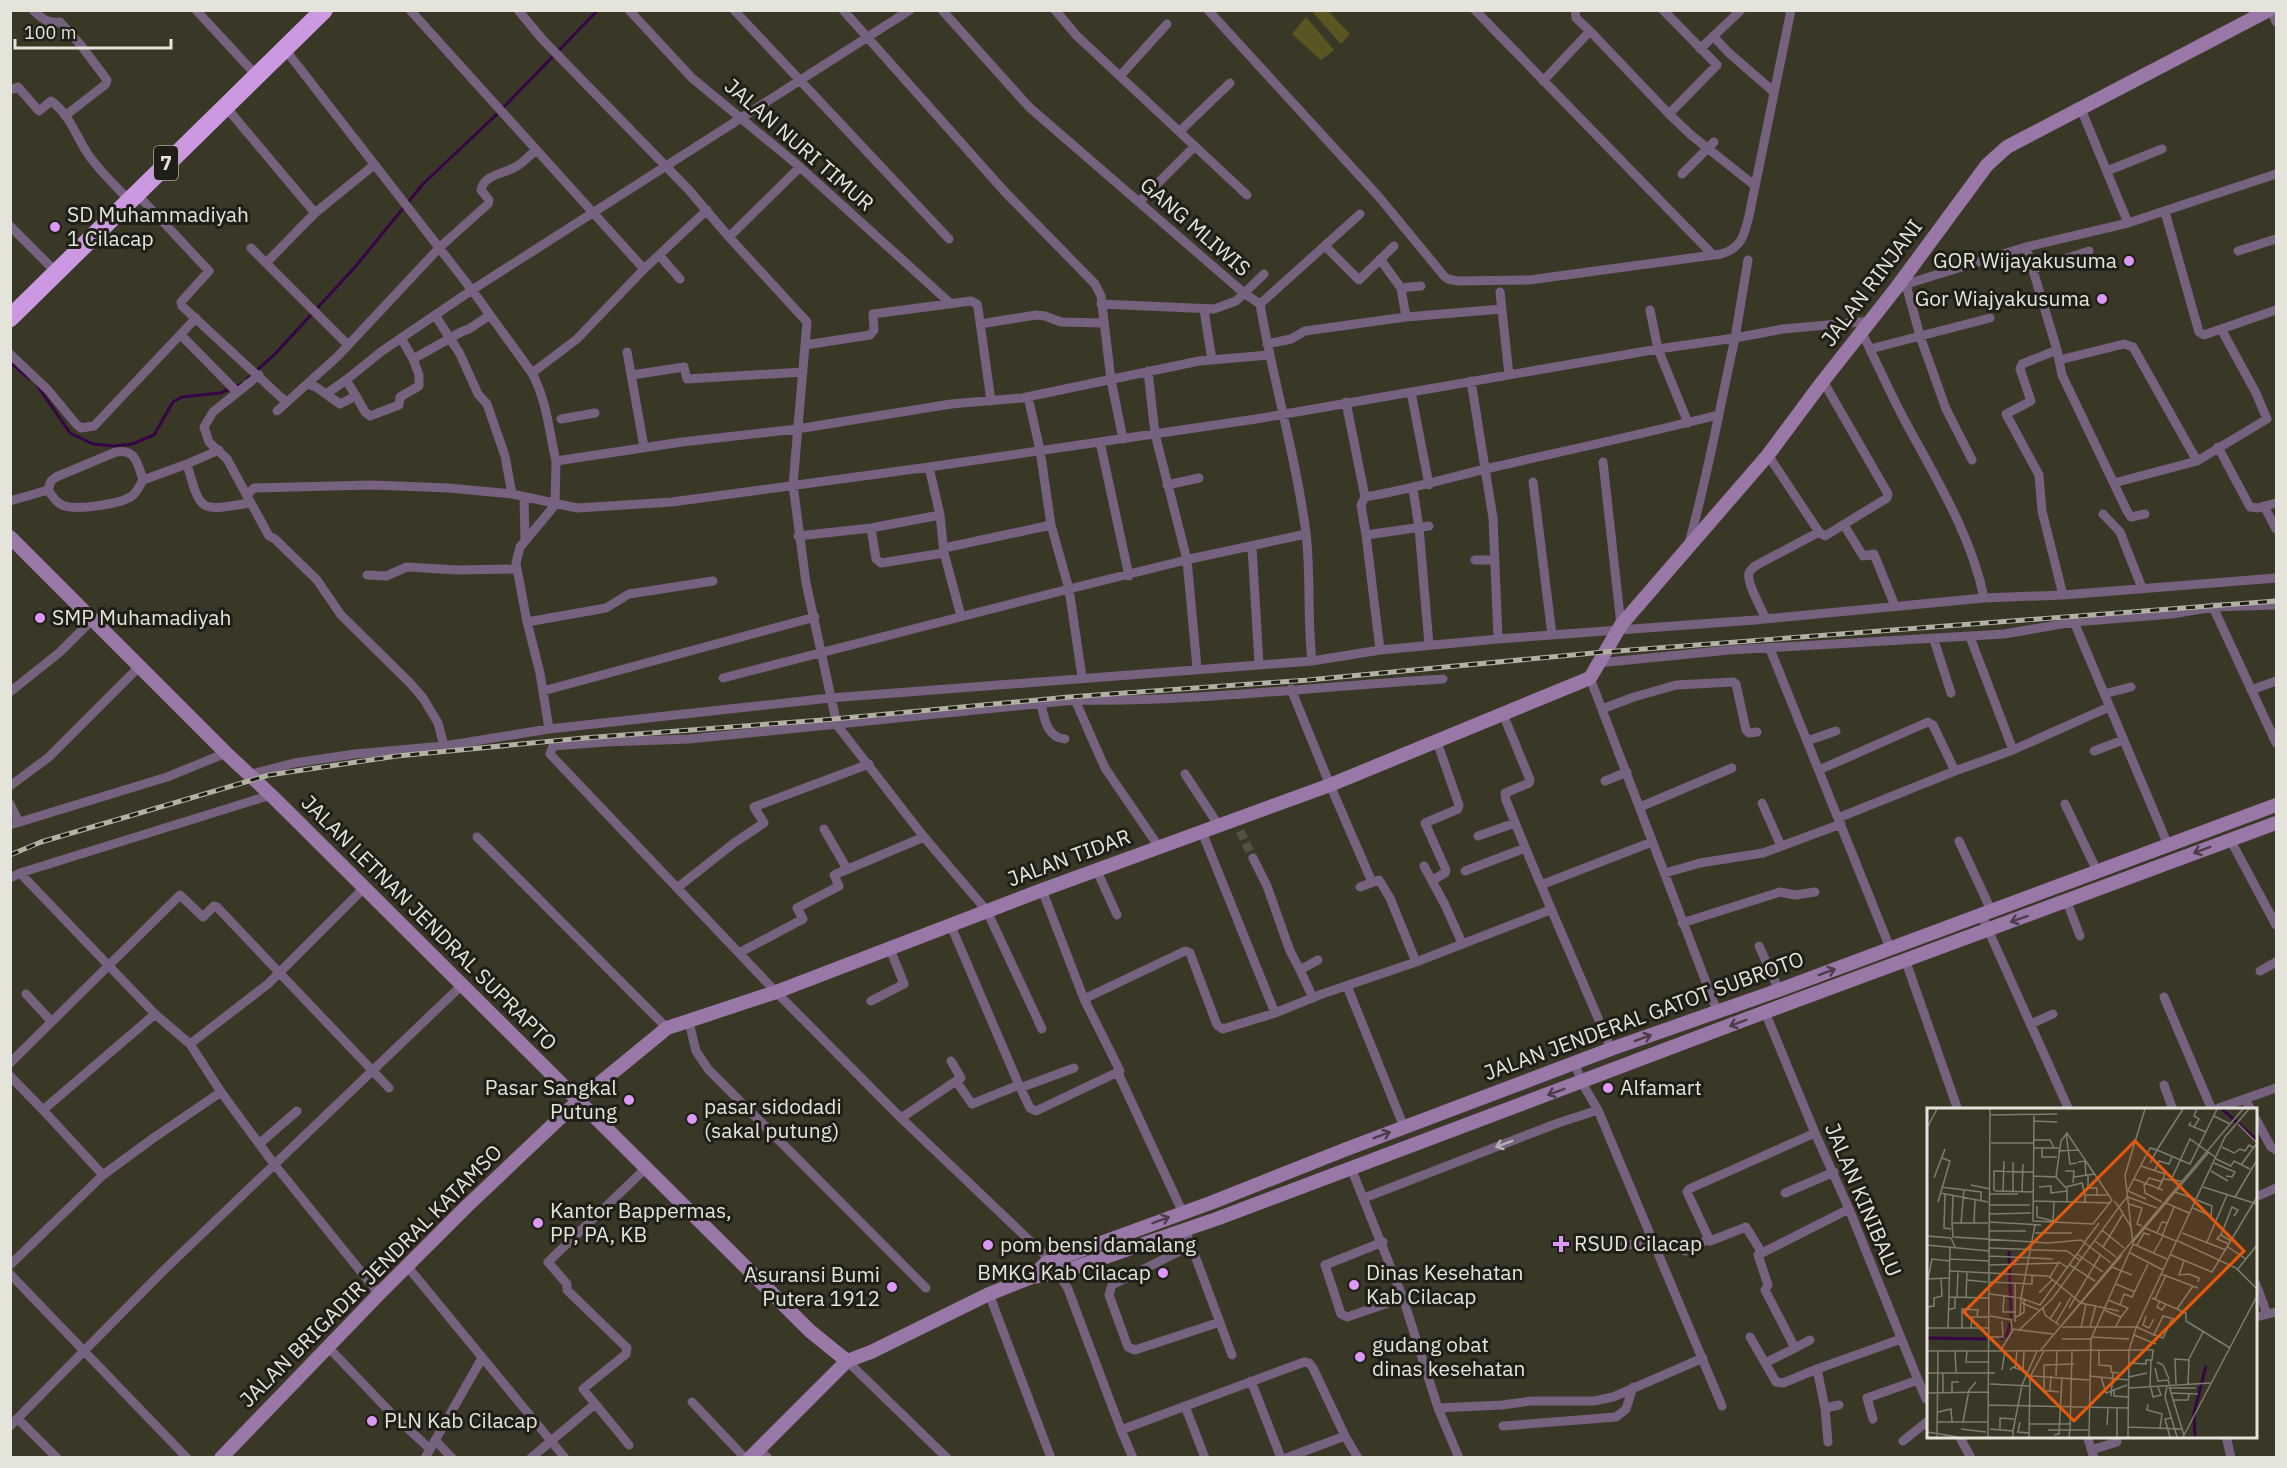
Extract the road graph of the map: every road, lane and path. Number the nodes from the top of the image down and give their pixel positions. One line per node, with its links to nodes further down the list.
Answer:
1 (33, 10): 38 (street)
2 (196, 10): 28 (street)
3 (324, 10): 24 (highway, 7)
4 (410, 10): 44 (street)
5 (518, 10): 46 (street)
6 (629, 10): 39 (street, JALAN NURI TIMUR)
7 (734, 10): 30 (street)
8 (843, 10): 23 (street)
9 (910, 10): 23 (street)
10 (942, 10): 54 (street, GANG MLIWIS)
11 (1056, 10): 29 (street)
12 (1208, 10): 72 (street)
13 (1474, 10): 31 (street)
14 (1575, 10): 21 (street)
15 (1663, 10): 25 (street)
16 (1741, 10): 22 (street)
17 (1791, 10): 34 (street)
18 (2270, 10): 19 (street); 36 (main road, JALAN RINJANI)
19 (2277, 22)
20 (1167, 24): 29 (street)
21 (1590, 31): 31 (street); 37 (street)
22 (1713, 36): 25 (street); 26 (street)
23 (868, 38): 30 (street); 89 (street)
24 (285, 48): 28 (highway, 7); 45 (street)
25 (1700, 49): 27 (street)
26 (1729, 53): 27 (street); 34 (street)
27 (1717, 65): 37 (street)
28 (256, 75): 35 (highway, 7)
29 (1120, 76): 40 (street)
30 (801, 80): 39 (street); 63 (street)
31 (1542, 81): 72 (street)
32 (1230, 82): 40 (street)
33 (10, 90): 38 (street)
34 (1774, 92): 51 (street)
35 (225, 106): 53 (highway, 7); 57 (street)
36 (2081, 109): 48 (street); 83 (main road, JALAN RINJANI)
37 (1669, 114): 41 (street)
38 (65, 116): 53 (street)
39 (742, 117): 46 (street); 47 (street, JALAN NURI TIMUR)
40 (1180, 131): 42 (street)
41 (1711, 145): 49 (street); 51 (street)
42 (1195, 146): 52 (street); 54 (street)
43 (2162, 149): 48 (street)
44 (536, 150): 58 (street); 67 (street)
45 (374, 165): 57 (street); 67 (street)
46 (667, 166): 55 (street); 58 (street)
47 (800, 167): 62 (street); 88 (street, JALAN NURI TIMUR)
48 (2107, 171): 60 (street)
49 (1682, 174)
50 (2277, 174): 56 (street)
51 (1754, 185): 72 (street)
52 (1247, 195)
53 (132, 196): 79 (highway, 7); 99 (street)
54 (1138, 202): 87 (street, GANG MLIWIS)
55 (707, 210): 62 (street); 73 (street)
56 (2164, 212): 60 (street); 104 (street)
57 (315, 213): 76 (street)
58 (593, 213): 77 (street); 85 (street)
59 (1360, 214): 65 (street)
60 (2128, 223): 68 (street)
61 (10, 226): 79 (street)
62 (729, 237): 113 (street)
63 (949, 239)
64 (2277, 239): 71 (street)
65 (1325, 246): 74 (street); 90 (street)
66 (1394, 246): 74 (street)
67 (440, 247): 85 (street); 112 (street)
68 (2026, 247): 78 (street); 83 (street)
69 (250, 248): 76 (street)
70 (2089, 251): 78 (street)
71 (2238, 251)
72 (1712, 254)
73 (659, 255): 77 (street); 81 (street)
74 (1380, 259): 84 (street)
75 (1748, 260): 110 (street)
76 (266, 263): 112 (street)
77 (644, 269): 126 (street)
78 (2033, 269): 116 (street)
79 (56, 272): 98 (highway, 7)
80 (1264, 274): 87 (street)
81 (680, 279)
82 (1420, 286): 84 (street)
83 (1902, 286): 101 (main road, JALAN RINJANI); 107 (street)
84 (1401, 288): 97 (street)
85 (472, 290): 95 (street); 96 (street)
86 (1500, 292): 91 (street)
87 (1245, 294): 90 (street, GANG MLIWIS); 92 (street)
88 (950, 303): 103 (street); 113 (street)
89 (1101, 304): 92 (street); 102 (street)
90 (1260, 304): 111 (street, GANG MLIWIS)
91 (1502, 309): 97 (street); 128 (street)
92 (1204, 310): 121 (street)
93 (1650, 310): 114 (street)
94 (2277, 310): 104 (street)
95 (435, 315): 108 (street); 109 (street)
96 (490, 315): 109 (street); 126 (street)
97 (1406, 317): 111 (street)
98 (10, 318)
99 (196, 318): 106 (street); 125 (street)
100 (1990, 318): 107 (street)
101 (1871, 321): 105 (main road, JALAN RINJANI); 110 (street)
102 (1103, 323): 103 (street); 130 (street)
103 (980, 324): 139 (street)
104 (2221, 329): 153 (street)
105 (1862, 333): 115 (street); 132 (main road, JALAN RINJANI)
106 (181, 335): 118 (street); 134 (street)
107 (1920, 336): 115 (street); 157 (street)
108 (401, 338): 120 (street); 129 (street)
109 (450, 338): 120 (street); 173 (street)
110 (1735, 338): 114 (street); 145 (street)
111 (1267, 344): 119 (street, GANG MLIWIS)
112 (348, 345): 133 (street)
113 (805, 345): 124 (street)
114 (1658, 349): 128 (street); 147 (street)
115 (1870, 349): 209 (street)
116 (2057, 350): 122 (street); 208 (street)
117 (627, 352): 127 (street)
118 (10, 354)
119 (1269, 355): 121 (street); 144 (street, GANG MLIWIS)
120 (413, 359): 137 (street)
121 (1212, 360): 123 (street)
122 (2059, 360): 159 (street); 166 (street)
123 (1148, 371): 130 (street); 149 (street)
124 (803, 372): 127 (street); 148 (street)
125 (256, 373): 134 (street); 140 (street)
126 (532, 373): 146 (street)
127 (632, 375): 152 (street)
128 (1509, 375): 131 (street)
129 (346, 380): 136 (street); 137 (street)
130 (1111, 380): 138 (street); 150 (street)
131 (1471, 381): 135 (street); 163 (street)
132 (1823, 381): 156 (main road, JALAN RINJANI); 185 (street)
133 (308, 384): 136 (street); 140 (street)
134 (233, 388): 154 (street)
135 (1411, 392): 141 (street); 170 (street)
136 (326, 394): 137 (street)
137 (356, 396)
138 (1028, 397): 139 (street); 155 (street)
139 (990, 401): 148 (street)
140 (286, 402): 142 (street)
141 (1347, 402): 144 (street); 175 (street)
142 (277, 411)
143 (595, 413): 146 (street)
144 (1284, 413): 149 (street); 190 (street, GANG MLIWIS)
145 (1718, 415): 147 (street); 196 (street)
146 (554, 420): 158 (street)
147 (1688, 423): 163 (street)
148 (797, 429): 152 (street); 168 (street)
149 (1155, 434): 150 (street); 169 (street)
150 (1123, 439): 151 (street)
151 (1100, 442): 155 (street); 203 (street)
152 (644, 447): 158 (street)
153 (2218, 447): 159 (street); 180 (street)
154 (219, 450): 161 (street); 176 (street)
155 (1040, 450): 162 (street); 184 (street)
156 (1768, 455): 189 (street); 196 (main road, JALAN RINJANI)
157 (1972, 460)
158 (556, 461): 179 (street)
159 (2197, 461): 166 (street)
160 (1603, 462): 219 (street)
161 (187, 464): 167 (street); 176 (street)
162 (929, 467): 168 (street); 183 (street)
163 (1485, 469): 170 (street); 200 (street)
164 (1199, 478): 169 (street)
165 (1533, 482): 220 (street)
166 (2114, 483): 181 (street)
167 (141, 484): 172 (street); 172 (street)
168 (793, 485): 179 (street); 192 (street)
169 (1167, 485): 198 (street)
170 (1430, 485): 171 (street)
171 (1413, 489): 175 (street); 186 (street)
172 (48, 490): 177 (street)
173 (512, 494): 174 (street); 176 (street)
174 (524, 497): 179 (street); 194 (street)
175 (1365, 497): 191 (street)
176 (249, 498): 260 (street)
177 (10, 501)
178 (2277, 503): 180 (street)
179 (555, 505): 194 (street)
180 (2264, 506): 188 (street)
181 (2145, 513)
182 (2103, 514): 206 (street)
183 (940, 515): 187 (street); 197 (street)
184 (1051, 525): 197 (street); 207 (street)
185 (1844, 525): 189 (street); 211 (street)
186 (1424, 527): 191 (street); 224 (street)
187 (871, 528): 192 (street); 197 (street)
188 (2277, 529)
189 (1819, 532): 215 (street)
190 (1306, 534): 195 (street); 228 (street, GANG MLIWIS)
191 (1366, 535): 226 (street)
192 (798, 536): 214 (street)
193 (11, 538): 216 (main road, JALAN LETNAN JENDRAL SUPRAPTO)
194 (525, 539): 201 (street)
195 (1252, 548): 198 (street); 230 (street)
196 (1688, 548): 219 (main road, JALAN RINJANI)
197 (944, 551): 213 (street)
198 (1187, 560): 203 (street); 232 (street)
199 (1475, 560): 200 (street)
200 (1495, 560): 222 (street)
201 (516, 569): 202 (street); 217 (street)
202 (367, 576)
203 (1129, 576): 207 (street)
204 (2277, 578): 206 (street)
205 (713, 581): 217 (street)
206 (2142, 588): 208 (street)
207 (1069, 589): 213 (street); 233 (street)
208 (2063, 595): 209 (street)
209 (1984, 598): 211 (street)
210 (2277, 605): 212 (street)
211 (1895, 606): 215 (street)
212 (2213, 607): 218 (street); 240 (street)
213 (961, 616): 227 (street)
214 (815, 617): 227 (street); 241 (street)
215 (1766, 619): 219 (street)
216 (93, 620): 231 (main road, JALAN LETNAN JENDRAL SUPRAPTO); 242 (street)
217 (527, 622): 241 (street)
218 (2074, 622): 221 (street); 244 (street)
219 (1620, 627): 220 (street); 229 (main road, JALAN RINJANI)
220 (1552, 635): 222 (street)
221 (1970, 637): 223 (street); 261 (street)
222 (1498, 639): 224 (street)
223 (1934, 640): 225 (street); 243 (street)
224 (1429, 645): 226 (street)
225 (1770, 649): 229 (street); 257 (street)
226 (1380, 650): 228 (street)
227 (822, 653): 234 (street); 245 (street)
228 (1312, 661): 230 (street)
229 (1599, 663): 235 (main road, JALAN RINJANI)
230 (1259, 664): 232 (street)
231 (140, 666): 263 (main road, JALAN LETNAN JENDRAL SUPRAPTO); 273 (street)
232 (1197, 668): 233 (street)
233 (1083, 677): 245 (street)
234 (723, 678)
235 (1590, 678): 249 (street); 250 (main road, JALAN TIDAR)
236 (1443, 679): 239 (street)
237 (2277, 681): 240 (street)
238 (2131, 687): 244 (street)
239 (1291, 689): 246 (street); 272 (street)
240 (2251, 690): 259 (street)
241 (543, 691): 252 (street)
242 (10, 692)
243 (1951, 693)
244 (2104, 694): 248 (street)
245 (830, 698): 251 (street); 252 (street)
246 (1075, 700): 247 (street); 295 (street)
247 (1041, 704): 251 (street); 255 (street)
248 (2109, 707): 256 (street); 261 (street)
249 (1602, 709): 254 (street); 268 (street)
250 (1503, 714): 258 (main road, JALAN TIDAR); 281 (street)
251 (837, 725): 264 (street); 311 (street)
252 (549, 729): 260 (street)
253 (1836, 731): 257 (street)
254 (1757, 732)
255 (1065, 738)
256 (2123, 740): 262 (street); 293 (street)
257 (1807, 741): 266 (street)
258 (1437, 742): 272 (main road, JALAN TIDAR); 306 (street)
259 (2277, 743)
260 (444, 746): 270 (street)
261 (2013, 750): 267 (street)
262 (2094, 751)
263 (226, 753): 270 (main road, JALAN LETNAN JENDRAL SUPRAPTO); 283 (street)
264 (869, 764): 289 (street); 311 (street)
265 (1732, 768): 279 (street)
266 (1819, 770): 267 (street); 280 (street)
267 (1955, 771): 280 (street)
268 (1626, 772): 271 (street); 279 (street)
269 (1185, 774): 284 (street)
270 (248, 775): 274 (main road, JALAN LETNAN JENDRAL SUPRAPTO)
271 (1605, 781)
272 (1330, 785): 284 (main road, JALAN TIDAR); 307 (street)
273 (10, 786)
274 (271, 795): 303 (street); 310 (main road, JALAN LETNAN JENDRAL SUPRAPTO)
275 (1762, 803): 294 (street)
276 (10, 804): 283 (street)
277 (2065, 804): 302 (street)
278 (2277, 805): 293 (main road, JALAN JENDERAL GATOT SUBROTO)
279 (1640, 807): 292 (street)
280 (1840, 821): 294 (street); 326 (street)
281 (1515, 823): 287 (street); 296 (street)
282 (2277, 823): 291 (main road, JALAN JENDERAL GATOT SUBROTO)
283 (14, 824)
284 (1219, 826): 286 (main road, JALAN TIDAR)
285 (824, 830): 299 (street)
286 (1202, 832): 295 (main road, JALAN TIDAR); 348 (street)
287 (1478, 836)
288 (477, 837): 354 (street)
289 (924, 837): 299 (street); 316 (street)
290 (1959, 841): 317 (street)
291 (2231, 841): 314 (main road, JALAN JENDERAL GATOT SUBROTO, one-way to 314); 320 (street)
292 (1652, 842): 304 (street); 308 (street)
293 (2168, 845): 302 (main road, JALAN JENDERAL GATOT SUBROTO)
294 (1781, 846): 304 (street)
295 (1159, 847): 300 (main road, JALAN TIDAR)
296 (1526, 848): 301 (street); 308 (street)
297 (1253, 858): 334 (street)
298 (1424, 866): 306 (street)
299 (847, 869): 328 (street)
300 (1097, 871): 312 (main road, JALAN TIDAR); 318 (street)
301 (1465, 871)
302 (2097, 871): 317 (main road, JALAN JENDERAL GATOT SUBROTO)
303 (20, 873): 305 (street); 333 (street)
304 (1665, 873): 319 (street)
305 (10, 878)
306 (1433, 879): 324 (street)
307 (1372, 882): 309 (street); 330 (street)
308 (1541, 885): 315 (street)
309 (1360, 887)
310 (364, 888): 336 (street); 337 (main road, JALAN LETNAN JENDRAL SUPRAPTO)
311 (677, 888): 328 (street)
312 (1042, 891): 316 (main road, JALAN TIDAR); 344 (street)
313 (1815, 892): 319 (street)
314 (2067, 902): 322 (main road, JALAN JENDERAL GATOT SUBROTO, one-way to 322); 323 (street)
315 (1550, 910): 324 (street); 357 (street)
316 (987, 911): 321 (main road, JALAN TIDAR); 355 (street)
317 (1986, 912): 322 (street); 326 (main road, JALAN JENDERAL GATOT SUBROTO)
318 (1117, 915)
319 (1682, 923): 346 (street)
320 (2277, 925)
321 (951, 926): 327 (main road, JALAN TIDAR); 368 (street)
322 (1989, 929): 331 (main road, JALAN JENDERAL GATOT SUBROTO); 353 (street)
323 (2080, 936)
324 (1462, 943): 330 (street)
325 (1759, 946): 339 (street)
326 (1890, 948): 339 (main road, JALAN JENDERAL GATOT SUBROTO, one-way to 326)
327 (890, 949): 340 (main road, JALAN TIDAR); 345 (street)
328 (739, 953): 340 (street)
329 (1318, 960): 334 (street)
330 (1416, 962): 338 (street)
331 (1906, 962): 347 (main road, JALAN JENDERAL GATOT SUBROTO); 374 (street)
332 (2277, 962): 335 (street)
333 (108, 964): 336 (street); 349 (street); 351 (street)
334 (1300, 970): 343 (street)
335 (2260, 970)
336 (280, 972): 356 (street); 362 (street)
337 (462, 985): 362 (street); 373 (main road, JALAN LETNAN JENDRAL SUPRAPTO)
338 (1347, 986): 343 (street); 385 (street)
339 (1779, 990): 346 (main road, JALAN JENDERAL GATOT SUBROTO)
340 (776, 992): 352 (main road, JALAN TIDAR); 383 (street)
341 (26, 994): 351 (street)
342 (2164, 997): 377 (street)
343 (1313, 998): 348 (street)
344 (1084, 999): 348 (street); 363 (street)
345 (871, 1001)
346 (1718, 1011): 357 (main road, JALAN JENDERAL GATOT SUBROTO, one-way to 346)
347 (1766, 1012): 366 (main road, JALAN JENDERAL GATOT SUBROTO, one-way to 366); 386 (street, JALAN KINIBALU)
348 (1275, 1013)
349 (155, 1014): 356 (street); 380 (street)
350 (2053, 1014): 353 (street)
351 (51, 1021): 359 (street)
352 (688, 1022): 354 (main road, JALAN TIDAR); 415 (street)
353 (2031, 1024): 375 (street)
354 (667, 1028): 373 (main road, JALAN TIDAR)
355 (1042, 1029)
356 (190, 1044): 371 (street)
357 (1611, 1049): 360 (main road, JALAN JENDERAL GATOT SUBROTO)
358 (951, 1061): 365 (street)
359 (10, 1063)
360 (1575, 1064): 366 (street); 385 (main road, JALAN JENDERAL GATOT SUBROTO)
361 (1074, 1068): 368 (street)
362 (371, 1071): 369 (street); 390 (street)
363 (1118, 1073): 368 (street); 400 (street)
364 (10, 1076): 380 (street)
365 (956, 1081): 368 (street); 383 (street)
366 (1582, 1083): 381 (street); 392 (main road, JALAN JENDERAL GATOT SUBROTO, one-way to 392)
367 (2164, 1085): 376 (street)
368 (1019, 1086)
369 (389, 1088)
370 (2277, 1088): 372 (street)
371 (221, 1092): 387 (street); 394 (street)
372 (2245, 1098): 378 (street); 379 (street)
373 (578, 1101): 391 (main road, JALAN LETNAN JENDRAL SUPRAPTO); 411 (main road, JALAN BRIGADIR JENDRAL KATAMSO)
374 (1957, 1108)
375 (2068, 1108)
376 (2172, 1108)
377 (2211, 1108)
378 (2218, 1108)
379 (2250, 1108)
380 (43, 1110): 394 (street)
381 (1598, 1110): 398 (street, one-way to 398); 403 (street)
382 (297, 1111): 387 (street)
383 (901, 1118): 412 (street)
384 (2257, 1121): 389 (street)
385 (1404, 1127): 388 (main road, JALAN JENDERAL GATOT SUBROTO, one-way to 385)
386 (1815, 1133): 393 (street, JALAN KINIBALU); 402 (street)
387 (259, 1144): 390 (street)
388 (1344, 1150): 392 (main road); 400 (main road, JALAN JENDERAL GATOT SUBROTO)
389 (2277, 1150)
390 (274, 1164): 416 (street); 427 (street)
391 (646, 1168): 431 (main road, JALAN LETNAN JENDRAL SUPRAPTO); 440 (street)
392 (1351, 1168): 398 (street); 401 (main road, JALAN JENDERAL GATOT SUBROTO)
393 (1834, 1172): 396 (street); 399 (street, JALAN KINIBALU)
394 (104, 1175): 410 (street)
395 (2277, 1188): 397 (street)
396 (1785, 1193)
397 (2257, 1197)
398 (1364, 1198): 404 (street)
399 (1849, 1209): 408 (street); 423 (street, JALAN KINIBALU)
400 (1182, 1211): 412 (main road, JALAN JENDERAL GATOT SUBROTO, one-way to 400)
401 (1185, 1229): 405 (street); 412 (main road, JALAN JENDERAL GATOT SUBROTO)
402 (1709, 1239): 407 (street); 408 (street)
403 (1653, 1241): 406 (street); 430 (street)
404 (1383, 1242): 418 (street); 418 (street)
405 (1192, 1245): 421 (street); 421 (street)
406 (1614, 1247)
407 (1685, 1251)
408 (1760, 1254): 409 (street); 426 (street)
409 (1748, 1261)
410 (10, 1265)
411 (407, 1266): 416 (main road, JALAN BRIGADIR JENDRAL KATAMSO); 429 (street)
412 (1055, 1267): 417 (main road, JALAN JENDERAL GATOT SUBROTO); 452 (street)
413 (10, 1274): 427 (street)
414 (2257, 1286): 419 (street)
415 (926, 1288)
416 (379, 1294): 425 (main road, JALAN BRIGADIR JENDRAL KATAMSO)
417 (989, 1294): 431 (main road, JALAN JENDERAL GATOT SUBROTO); 473 (street)
418 (1403, 1298): 444 (street)
419 (2272, 1313): 420 (street)
420 (2257, 1317)
421 (1220, 1322): 428 (street)
422 (1750, 1337): 432 (street)
423 (1901, 1339): 433 (street); 434 (street, JALAN KINIBALU)
424 (1810, 1340): 426 (street)
425 (328, 1347): 462 (street); 467 (main road, JALAN BRIGADIR JENDRAL KATAMSO)
426 (1795, 1348): 432 (street)
427 (83, 1351): 447 (street); 466 (street)
428 (1232, 1354)
429 (482, 1358): 457 (street); 462 (street)
430 (1703, 1358): 436 (street); 443 (street)
431 (847, 1361): 464 (main road, JALAN JENDERAL GATOT SUBROTO); 472 (street)
432 (1765, 1363): 433 (street)
433 (1817, 1369): 445 (street)
434 (1918, 1380): 437 (street, JALAN KINIBALU); 448 (street)
435 (1251, 1381): 442 (street); 453 (street); 476 (street)
436 (1633, 1388): 438 (street); 446 (street)
437 (1927, 1398)
438 (1594, 1401): 444 (street); 446 (street)
439 (692, 1402): 471 (street)
440 (596, 1404): 457 (street); 461 (street)
441 (1839, 1405): 445 (street)
442 (1185, 1406): 452 (street); 475 (street)
443 (1722, 1406)
444 (1438, 1408): 479 (street)
445 (1825, 1408): 459 (street)
446 (1597, 1418): 451 (street)
447 (18, 1419): 450 (street); 465 (street)
448 (1873, 1419)
449 (1927, 1423): 458 (street)
450 (10, 1426)
451 (1503, 1426)
452 (1120, 1430): 474 (street)
453 (1346, 1436): 477 (street); 478 (street)
454 (1960, 1438): 480 (street)
455 (2087, 1438): 463 (street)
456 (2226, 1438): 481 (street)
457 (551, 1440): 469 (street); 470 (street)
458 (1903, 1441)
459 (1828, 1442)
460 (2117, 1442): 463 (street)
461 (629, 1445)
462 (430, 1449): 468 (street)
463 (2092, 1454)
464 (759, 1455)
465 (57, 1458)
466 (187, 1458)
467 (221, 1458)
468 (452, 1458)
469 (531, 1458)
470 (565, 1458)
471 (745, 1458)
472 (947, 1458)
473 (1051, 1458)
474 (1133, 1458)
475 (1205, 1458)
476 (1281, 1458)
477 (1286, 1458)
478 (1358, 1458)
479 (1459, 1458)
480 (1971, 1458)
481 (2231, 1458)

